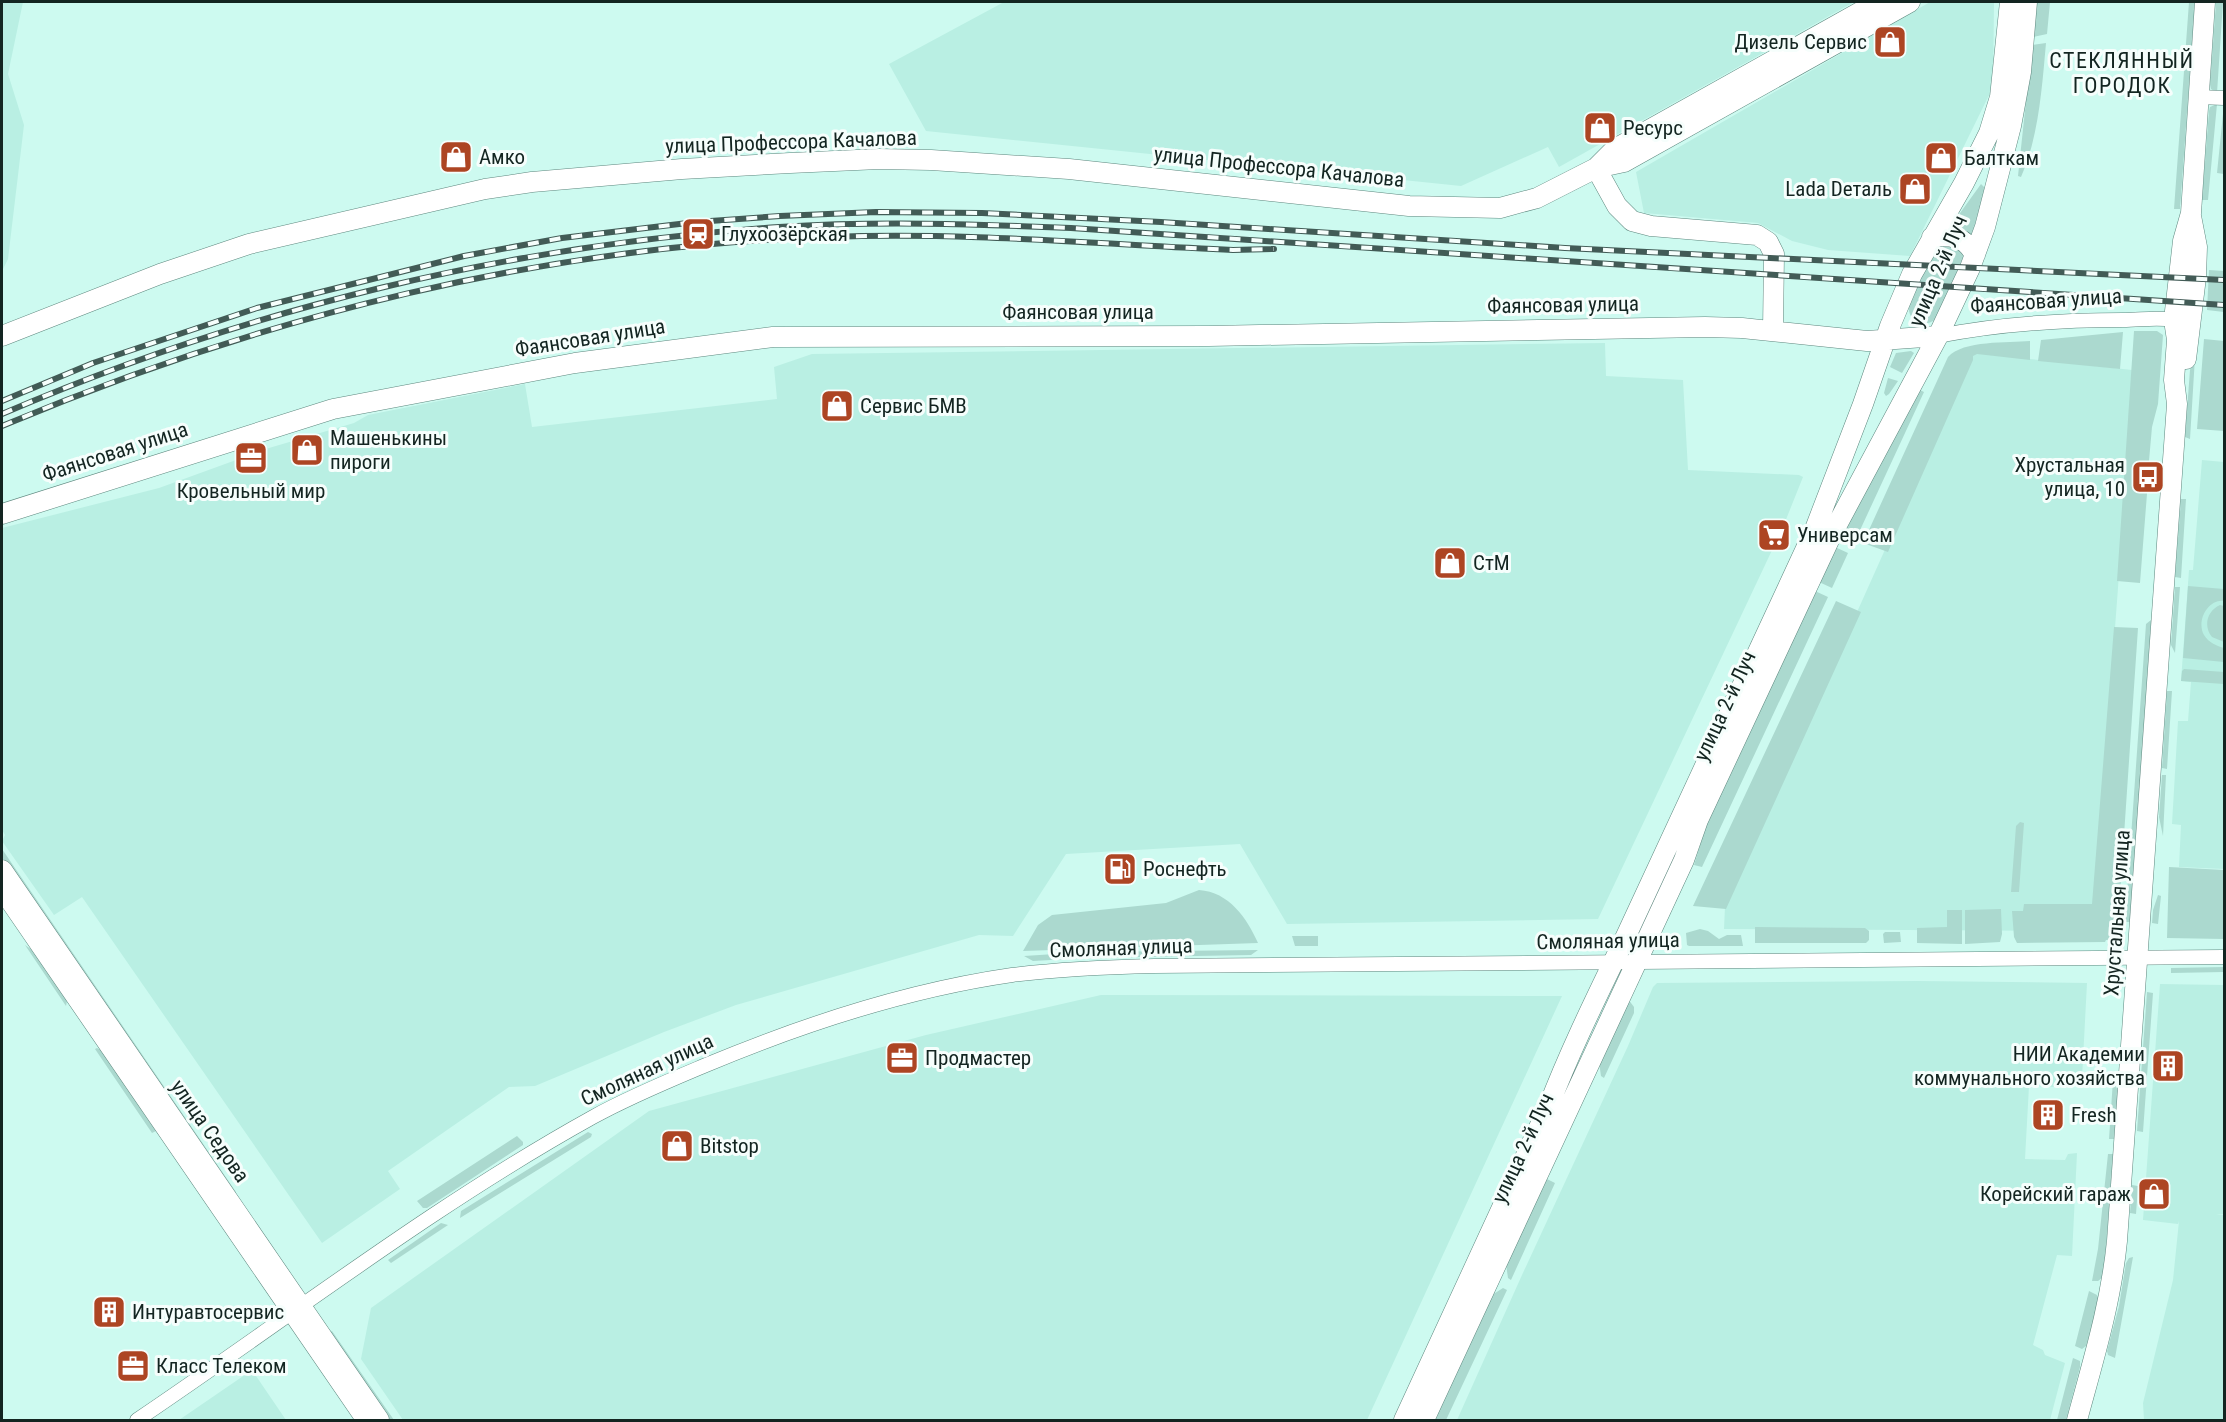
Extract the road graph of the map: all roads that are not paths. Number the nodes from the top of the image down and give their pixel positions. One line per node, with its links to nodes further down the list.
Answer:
1 (1878, 2): 8 (street, улица Профессора Качалова)
2 (1910, 2): 8 (street, улица Профессора Качалова)
3 (2010, 2): 10 (street, улица 2-й Луч)
4 (2027, 2): 11 (street, улица 2-й Луч)
5 (2205, 2): 6 (street, Хрустальная улица)
6 (2198, 97): 7 (street); 9 (street, Хрустальная улица)
7 (2224, 98)
8 (1596, 168): 13 (street); 14 (street, улица Профессора Качалова)
9 (2191, 213): 12 (street, Хрустальная улица); 17 (street, Хрустальная улица)
10 (1932, 237): 11 (street); 16 (street, улица 2-й Луч)
11 (1975, 255): 15 (street, улица 2-й Луч)
12 (2174, 320): 15 (street, Фаянсовая улица); 17 (street, Хрустальная улица)
13 (1773, 331): 16 (street, Фаянсовая улица); 18 (street, Фаянсовая улица)
14 (2, 336)
15 (1938, 336): 16 (street, Фаянсовая улица); 23 (street, улица 2-й Луч)
16 (1886, 340): 24 (street, улица 2-й Луч)
17 (2177, 404): 21 (street, Хрустальная улица)
18 (2, 514)
19 (2, 870): 25 (street, улица Седова)
20 (2, 894): 25 (street, улица Седова)
21 (2138, 957): 22 (street, Смоляная улица); 23 (street, Смоляная улица); 31 (street, Хрустальная улица)
22 (2224, 957)
23 (1637, 961): 24 (street, Смоляная улица); 30 (street, улица 2-й Луч)
24 (1614, 962): 25 (street, Смоляная улица); 29 (street, улица 2-й Луч)
25 (295, 1311): 26 (street, Смоляная улица); 27 (street, улица Седова); 28 (street, улица Седова)
26 (137, 1420)
27 (363, 1420)
28 (379, 1420)
29 (1404, 1420)
30 (1424, 1420)
31 (2077, 1420)

